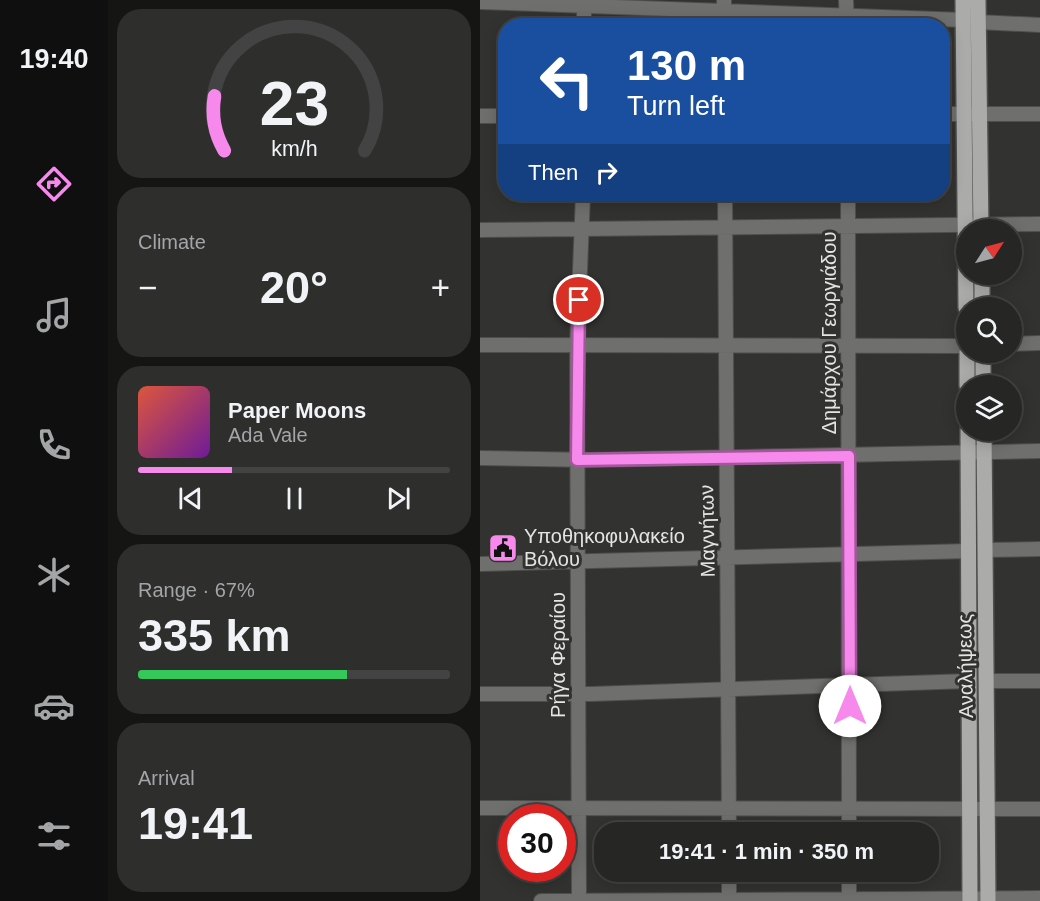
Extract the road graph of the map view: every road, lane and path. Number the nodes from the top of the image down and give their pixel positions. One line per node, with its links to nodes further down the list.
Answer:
1 (846, 0): 10 (street)
2 (963, 0): 12 (main road)
3 (978, 0): 12 (main road)
4 (480, 2): 5 (street)
5 (512, 2): 6 (street)
6 (584, 2): 7 (street); 8 (street)
7 (724, 5): 9 (street)
8 (584, 18)
9 (831, 18)
10 (847, 18)
11 (950, 21): 12 (street)
12 (970, 21): 13 (street); 15 (main road)
13 (1040, 25)
14 (950, 114): 15 (street)
15 (972, 114): 16 (street); 22 (main road)
16 (1040, 114)
17 (480, 116): 18 (street)
18 (498, 116)
19 (583, 201): 29 (street, Ρήγα Φεραίου)
20 (725, 201): 27 (street, Μαγνήτων)
21 (848, 201): 25 (street, Δημάρχου Γεωργιάδου)
22 (976, 219)
23 (1040, 224): 24 (street)
24 (1022, 225)
25 (848, 226): 26 (street); 27 (street); 35 (street, Δημάρχου Γεωργιάδου)
26 (956, 226)
27 (725, 227): 29 (street); 34 (street, Μαγνήτων)
28 (480, 230): 29 (street)
29 (582, 230): 33 (street, Ρήγα Φεραίου)
30 (1040, 343): 31 (street)
31 (1022, 344)
32 (480, 345): 33 (street)
33 (577, 346): 34 (street); 45 (street, Ρήγα Φεραίου)
34 (726, 346): 35 (street); 44 (street, Μαγνήτων)
35 (849, 346): 36 (street); 42 (street, Δημάρχου Γεωργιάδου)
36 (956, 346)
37 (968, 441): 40 (main road, Αναλήψεως)
38 (984, 441): 41 (main road, Αναλήψεως)
39 (1040, 450): 41 (street)
40 (968, 453): 41 (street); 42 (street); 47 (main road, Αναλήψεως)
41 (984, 453): 47 (main road, Αναλήψεως)
42 (849, 456): 44 (street); 48 (street, Δημάρχου Γεωργιάδου)
43 (480, 458): 45 (street)
44 (726, 458): 45 (street); 49 (street, Μαγνήτων)
45 (577, 460): 50 (street, Ρήγα Φεραίου)
46 (1040, 549): 47 (street)
47 (977, 551): 48 (street); 52 (main road, Αναλήψεως); 53 (main road, Αναλήψεως)
48 (850, 553): 49 (street); 55 (street, Δημάρχου Γεωργιάδου)
49 (727, 558): 50 (street); 56 (street, Μαγνήτων)
50 (577, 563): 51 (street); 58 (street, Ρήγα Φεραίου)
51 (480, 564)
52 (969, 681): 55 (street); 63 (main road, Αναλήψεως)
53 (986, 681): 54 (street); 64 (main road, Αναλήψεως)
54 (1040, 681)
55 (850, 685): 56 (street); 62 (street, Δημάρχου Γεωργιάδου)
56 (728, 690): 58 (street); 61 (street, Μαγνήτων)
57 (480, 694): 58 (street)
58 (578, 694): 60 (street, Ρήγα Φεραίου)
59 (480, 808): 60 (street)
60 (578, 808): 61 (street); 75 (street, Ρήγα Φεραίου)
61 (729, 809): 62 (street); 66 (street, Μαγνήτων)
62 (849, 809): 63 (street); 67 (street, Δημάρχου Γεωργιάδου)
63 (970, 809): 64 (street); 72 (main road, Αναλήψεως)
64 (988, 809): 65 (street); 73 (main road, Αναλήψεως)
65 (1040, 809)
66 (729, 822)
67 (849, 822)
68 (729, 882): 76 (street)
69 (849, 882): 71 (street)
70 (1040, 898): 73 (street)
71 (849, 900): 72 (street); 76 (street)
72 (970, 900): 73 (street)
73 (988, 900)
74 (541, 901): 75 (street)
75 (579, 901): 76 (street)
76 (729, 901)

